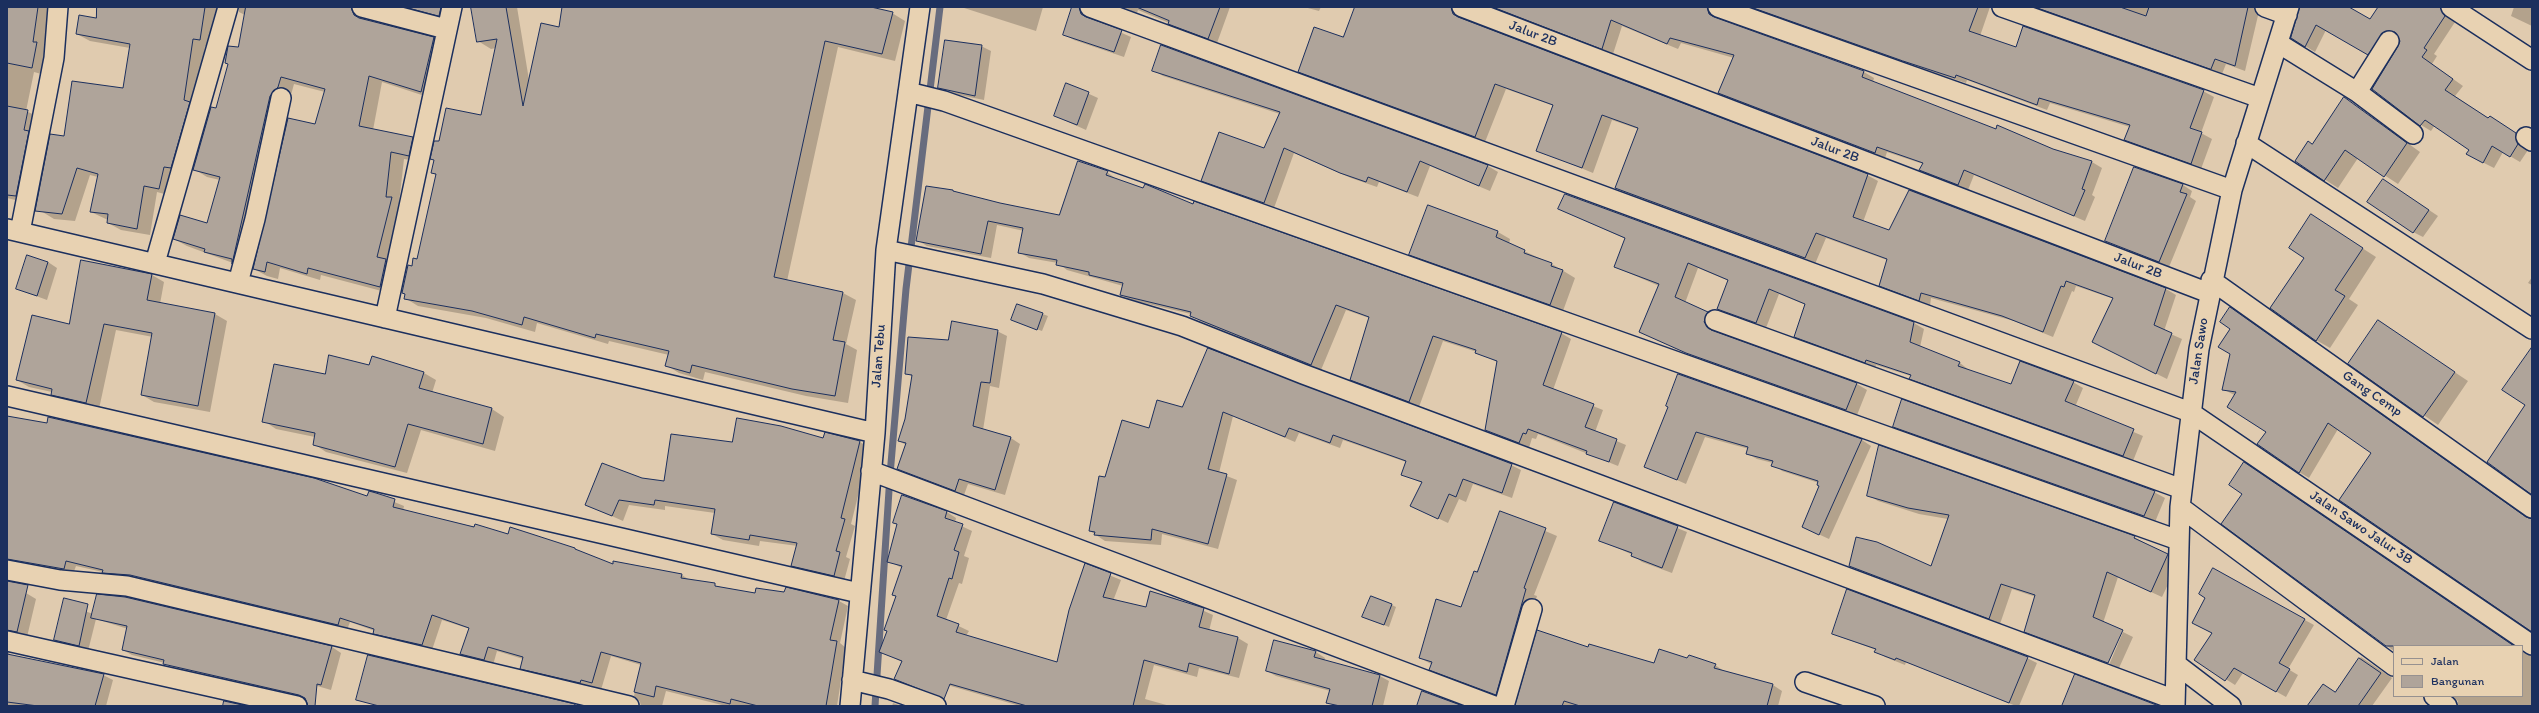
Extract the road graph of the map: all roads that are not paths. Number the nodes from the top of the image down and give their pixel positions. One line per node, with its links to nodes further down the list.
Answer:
1 (58, 7): 24 (street)
2 (228, 7): 26 (street)
3 (362, 7): 13 (street)
4 (452, 7): 13 (street)
5 (920, 7): 18 (street, Jalan Tebu)
6 (1090, 7): 33 (street, Jalan Sawo Jalur 3B)
7 (1462, 7): 28 (street, Jalur 2B)
8 (1718, 7): 23 (street)
9 (2002, 7): 20 (street)
10 (2265, 7): 12 (street)
11 (2451, 7): 16 (street)
12 (2288, 11): 15 (street, Jalan Sawo)
13 (446, 29): 29 (street)
14 (2389, 41): 17 (street)
15 (2278, 43): 17 (street); 20 (street, Jalan Sawo)
16 (2532, 60)
17 (2357, 92): 21 (street)
18 (912, 93): 25 (street, Jalan Tebu); 38 (street)
19 (281, 98): 27 (street)
20 (2260, 98): 22 (street, Jalan Sawo)
21 (2413, 134)
22 (2246, 143): 23 (street, Jalan Sawo); 31 (street)
23 (2232, 190): 28 (street, Jalan Sawo)
24 (13, 230): 26 (street)
25 (890, 251): 34 (street, Jalan Tebu); 49 (street)
26 (155, 264): 27 (street)
27 (238, 283): 29 (street)
28 (2210, 286): 33 (street, Jalan Sawo); 37 (street, Gang Cemp)
29 (385, 318): 34 (street)
30 (1715, 320): 36 (street)
31 (2532, 329)
32 (7, 396): 40 (street)
33 (2190, 412): 36 (street, Jalan Sawo); 43 (street, Jalan Sawo Jalur 3B)
34 (875, 433): 35 (street, Jalan Tebu)
35 (874, 472): 40 (street, Jalan Tebu); 54 (street)
36 (2181, 498): 38 (street, Jalan Sawo); 45 (street)
37 (2532, 508)
38 (2178, 540): 44 (street, Jalan Sawo)
39 (7, 570): 51 (street)
40 (859, 593): 46 (street, Jalan Tebu)
41 (1532, 610): 55 (street)
42 (7, 641): 50 (street)
43 (2532, 645)
44 (2176, 664): 49 (street, Jalan Sawo); 57 (street)
45 (2393, 665)
46 (857, 681): 52 (street, Jalan Tebu); 53 (street)
47 (1805, 682): 56 (street)
48 (2435, 697): 58 (street)
49 (2175, 703)
50 (297, 706)
51 (629, 706)
52 (850, 706)
53 (936, 706)
54 (1494, 706)
55 (1504, 706)
56 (1875, 706)
57 (2231, 706)
58 (2448, 706)

